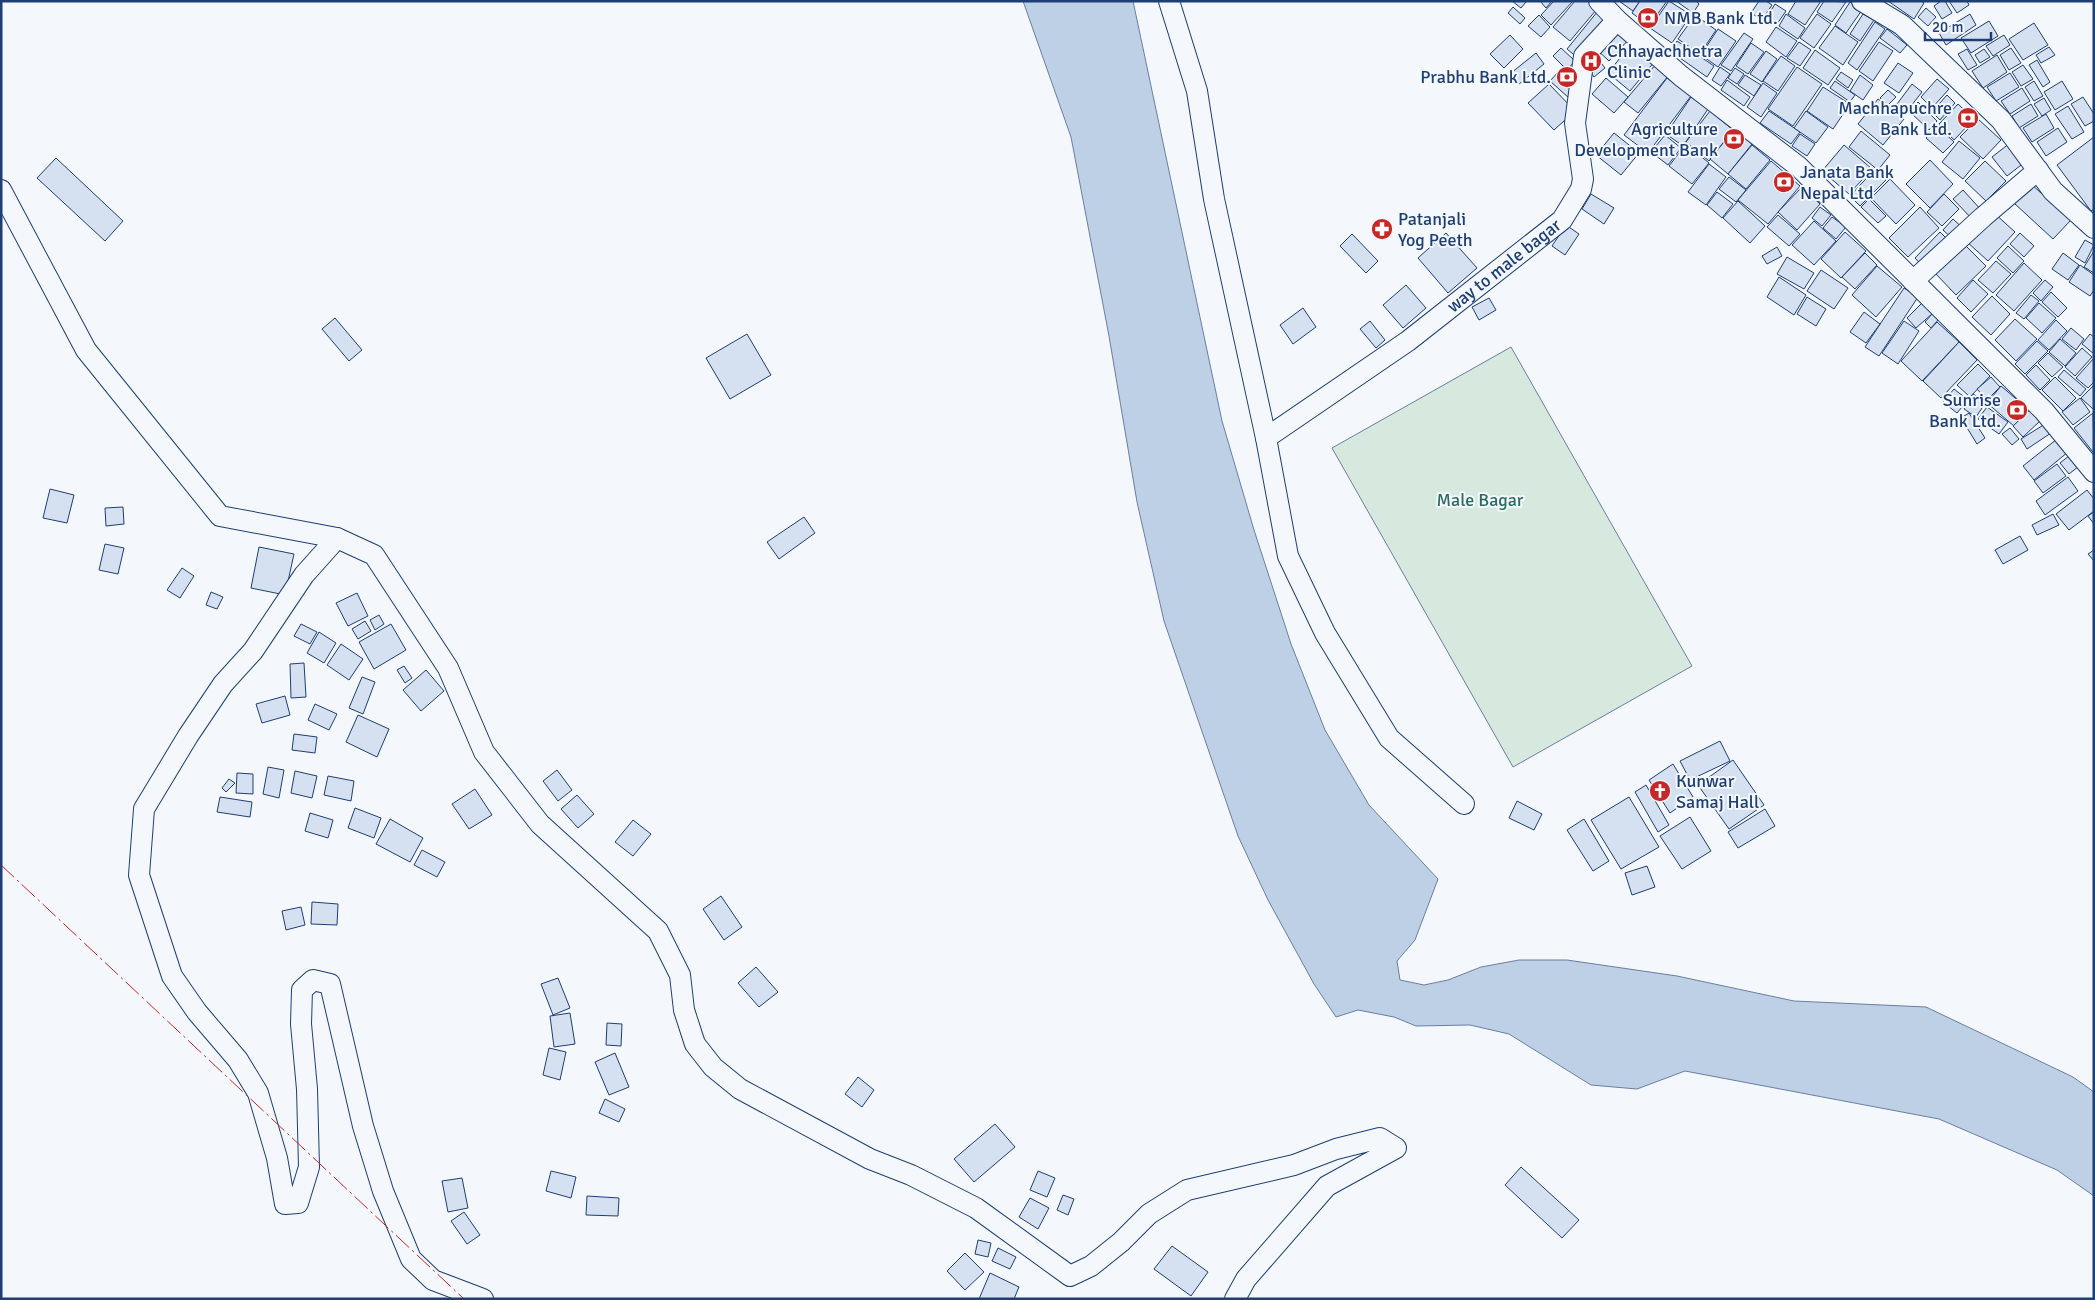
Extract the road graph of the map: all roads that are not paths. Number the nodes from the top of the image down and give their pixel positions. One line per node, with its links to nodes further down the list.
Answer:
1 (1168, 1): 9 (street)
2 (1599, 1): 4 (street)
3 (1862, 1): 5 (street)
4 (1616, 20): 8 (street); 9 (street, way to male bagar)
5 (2038, 170): 7 (street); 8 (street)
6 (1, 190): 11 (street)
7 (2094, 228)
8 (1913, 282): 10 (street)
9 (1266, 438): 12 (street)
10 (2094, 472)
11 (337, 538): 13 (street); 14 (street)
12 (1464, 804)
13 (483, 1299)
14 (1235, 1299)

